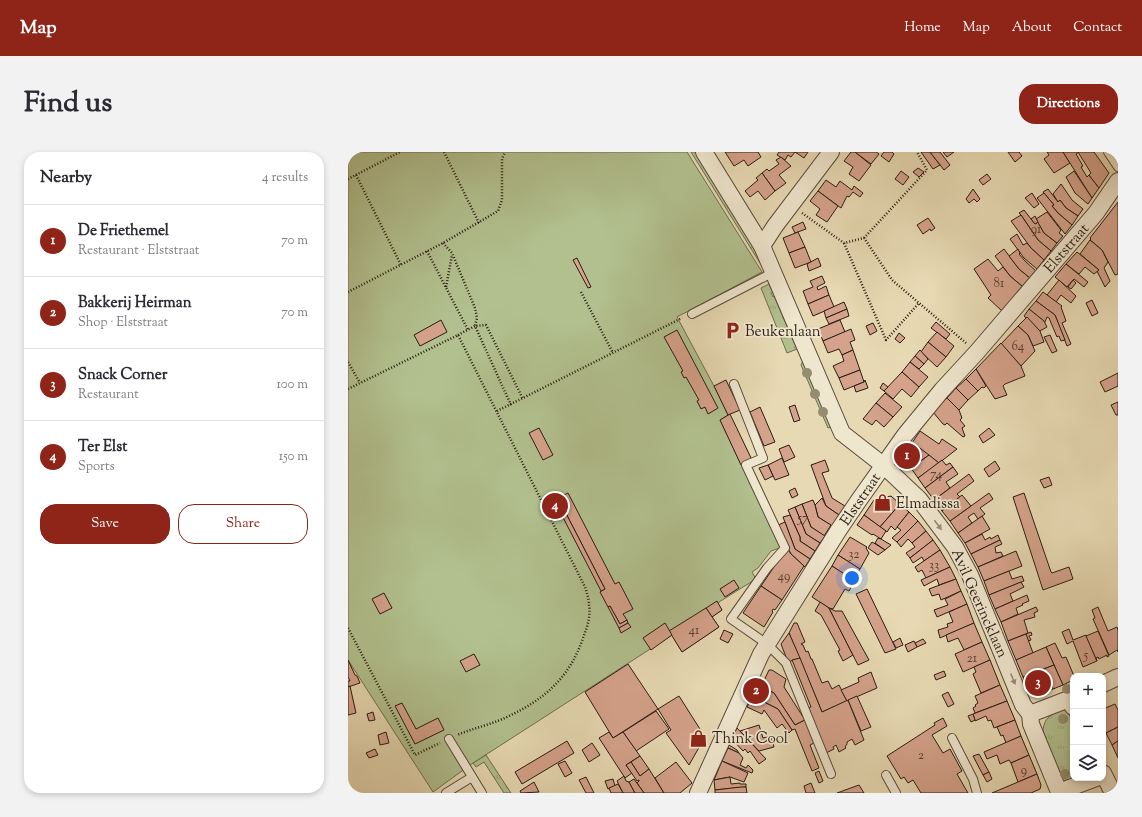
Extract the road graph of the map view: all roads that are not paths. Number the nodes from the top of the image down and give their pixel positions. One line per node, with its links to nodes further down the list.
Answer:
1 (704, 152): 6 (street)
2 (831, 152): 6 (street)
3 (1108, 152): 4 (lane)
4 (1118, 167)
5 (1118, 182): 10 (street, Elststraat)
6 (762, 246): 7 (street)
7 (774, 272): 8 (lane); 10 (street)
8 (692, 314)
9 (734, 384): 11 (lane)
10 (883, 465): 11 (street, Elststraat); 15 (street, Avil Geerincklaan, one-way to 15)
11 (768, 644): 18 (lane); 25 (street, Elststraat)
12 (1118, 677): 13 (street)
13 (1106, 683)
14 (1070, 702): 15 (street)
15 (1030, 714): 28 (street, Avil Geerincklaan)
16 (952, 738): 27 (lane)
17 (449, 739): 20 (lane)
18 (831, 774)
19 (886, 775): 26 (lane)
20 (472, 777): 23 (lane); 24 (lane)
21 (1087, 781): 28 (street, Avil Geerincklaan)
22 (1106, 781): 29 (street, Avil Geerincklaan)
23 (446, 793)
24 (482, 793)
25 (698, 793)
26 (896, 793)
27 (977, 793)
28 (1058, 793)
29 (1113, 793)

